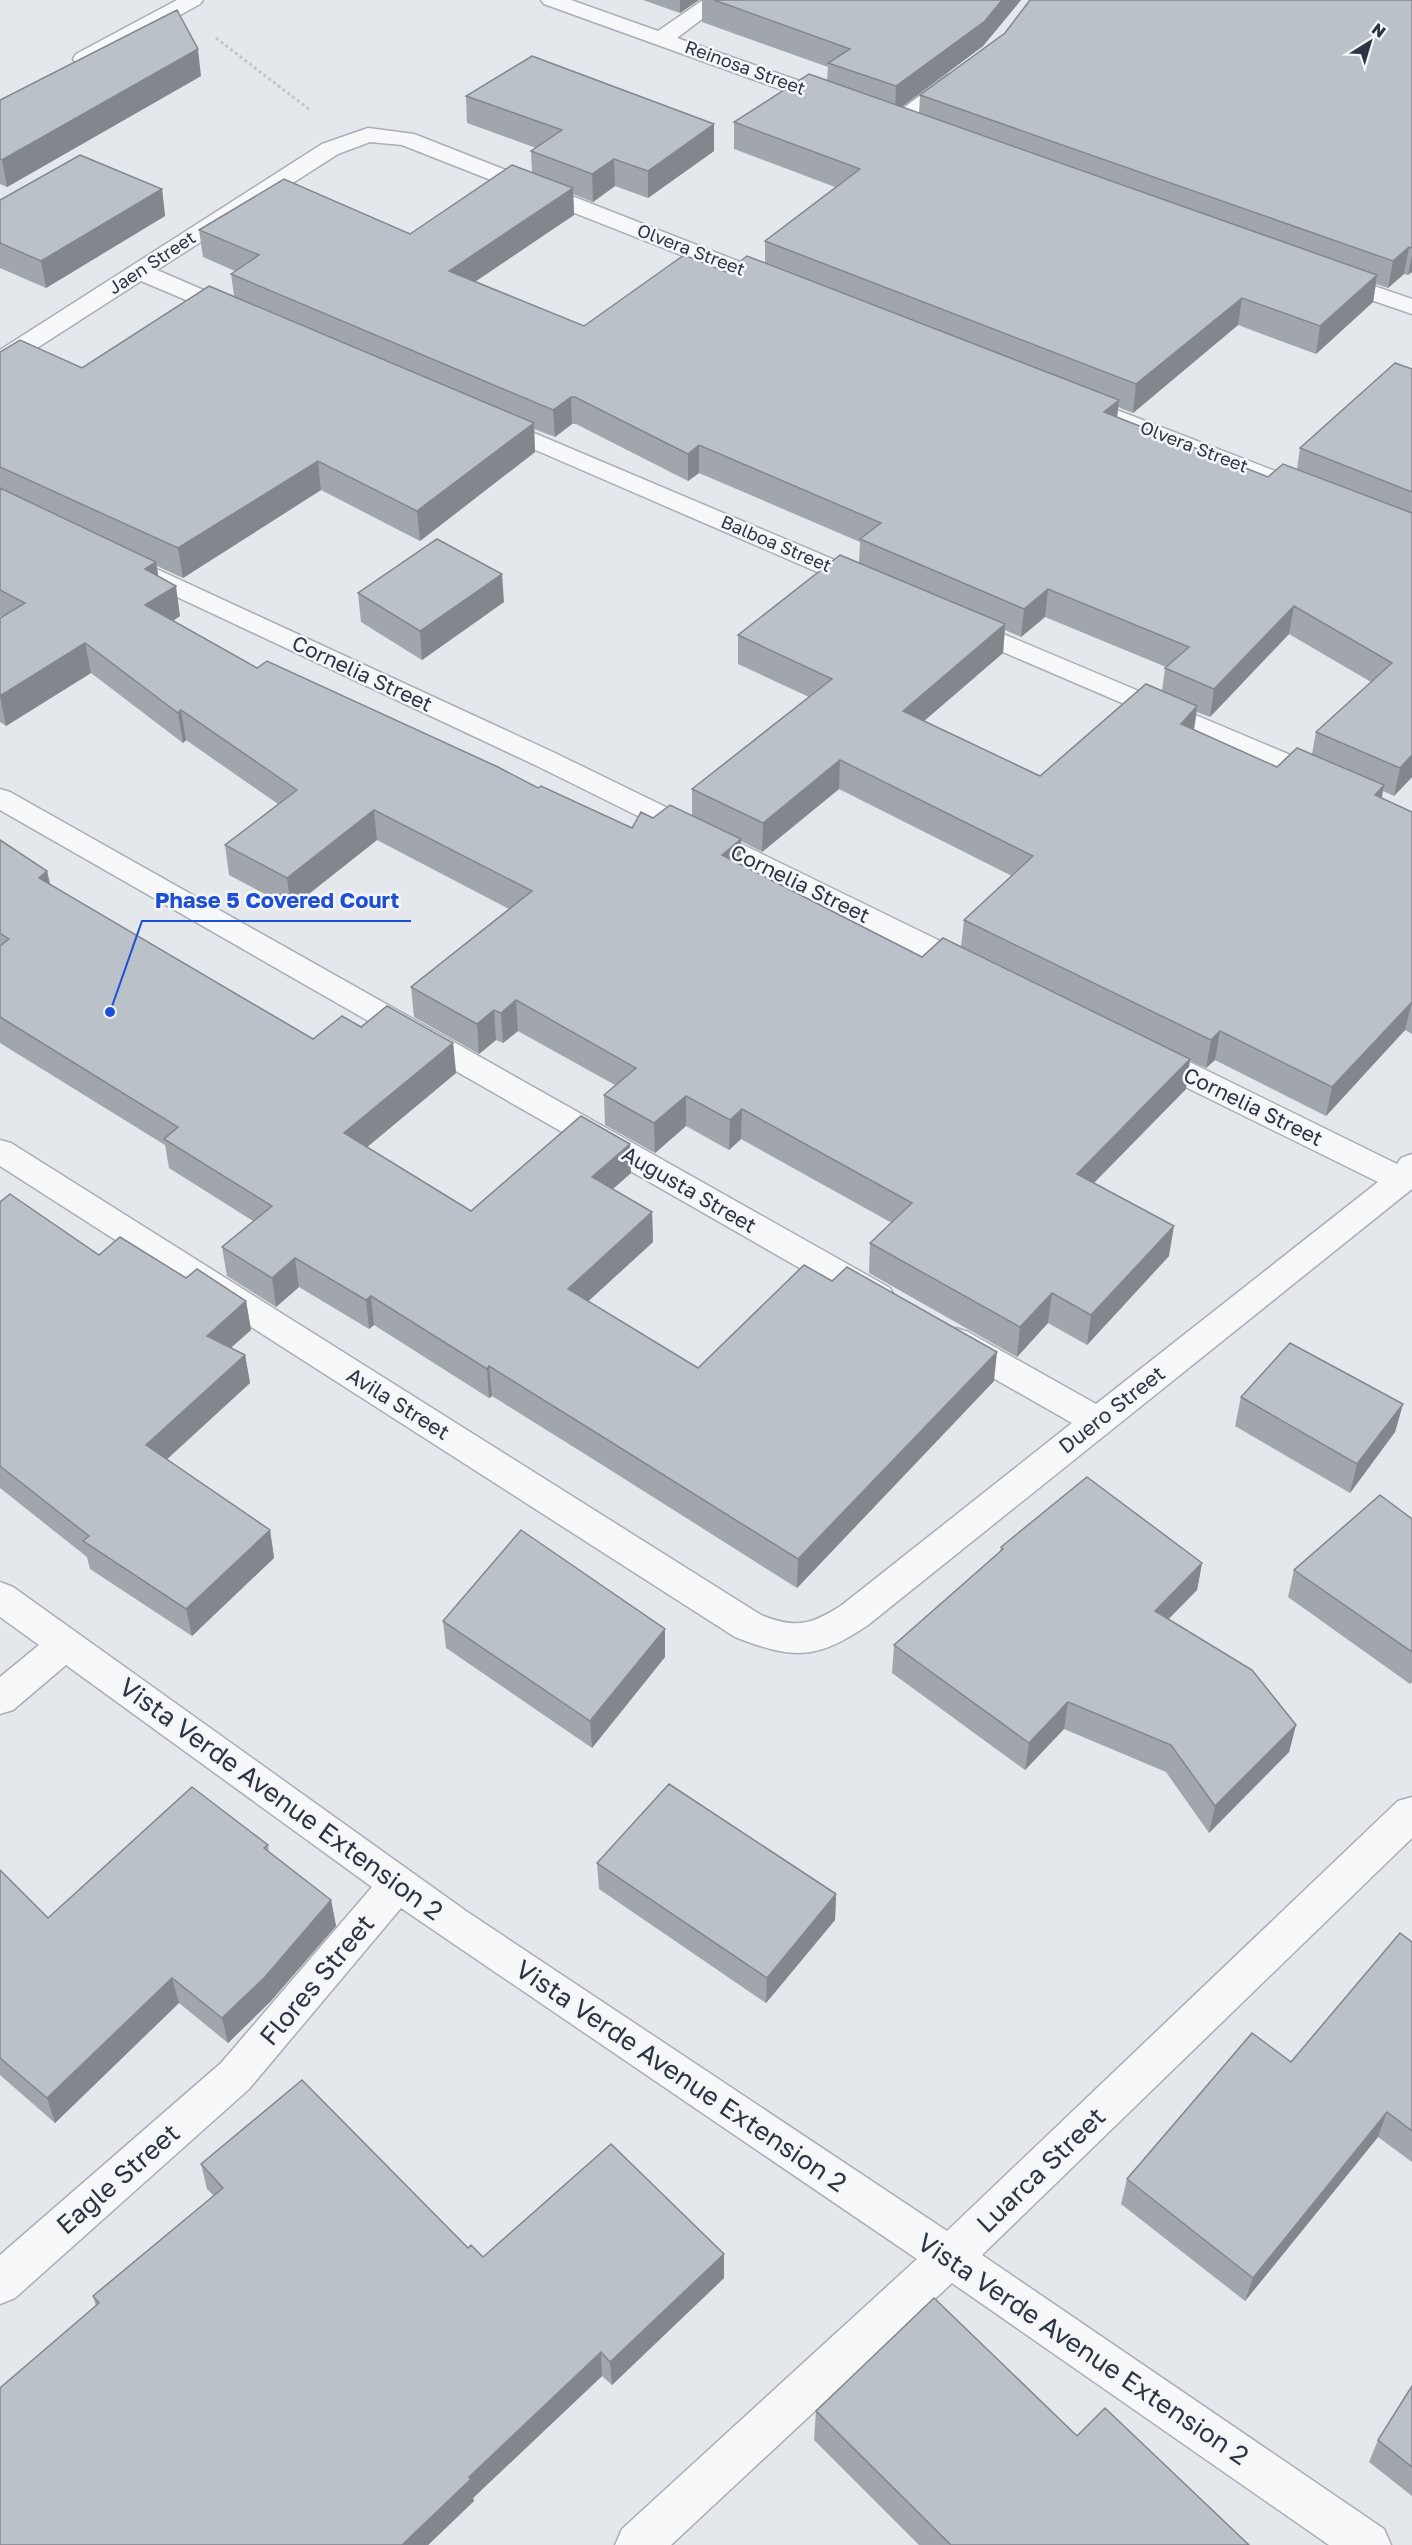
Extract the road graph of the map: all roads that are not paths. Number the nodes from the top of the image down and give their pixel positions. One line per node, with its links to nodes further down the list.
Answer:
1 (150, 0): 4 (street)
2 (551, 0): 5 (street, Reinosa Street)
3 (717, 0): 5 (street)
4 (185, 4): 7 (street)
5 (662, 38): 8 (street, Reinosa Street)
6 (974, 67): 10 (street)
7 (63, 70)
8 (853, 107)
9 (875, 115): 10 (street)
10 (898, 123): 11 (street)
11 (920, 131)
12 (405, 139): 13 (street, Jaen Street); 15 (street, Olvera Street)
13 (139, 271): 17 (street); 18 (street, Jaen Street)
14 (1313, 272): 16 (street)
15 (793, 290)
16 (1409, 303)
17 (260, 323)
18 (0, 361)
19 (1091, 407): 21 (street, Olvera Street)
20 (468, 412): 23 (street, Balboa Street)
21 (1335, 503)
22 (107, 554): 27 (street, Cornelia Street)
23 (885, 591)
24 (940, 615): 25 (street)
25 (1346, 789)
26 (0, 798): 31 (street, Augusta Street)
27 (995, 980)
28 (1123, 1043): 30 (street, Cornelia Street)
29 (0, 1151): 35 (street, Avila Street)
30 (1407, 1173): 33 (street, Duero Street)
31 (900, 1310)
32 (932, 1327): 33 (street)
33 (1097, 1421): 35 (street, Duero Street)
34 (0, 1597): 36 (street, Vista Verde Avenue Extension 2)
35 (802, 1641)
36 (65, 1644): 37 (street); 39 (street, Vista Verde Avenue Extension 2)
37 (0, 1699)
38 (1412, 1813): 41 (street, Luarca Street)
39 (398, 1884): 40 (street, Flores Street); 41 (street, Vista Verde Avenue Extension 2)
40 (235, 2076): 42 (street, Eagle Street)
41 (950, 2257): 43 (street, Luarca Street); 44 (street, Vista Verde Avenue Extension 2)
42 (0, 2283)
43 (638, 2545)
44 (1368, 2545)

